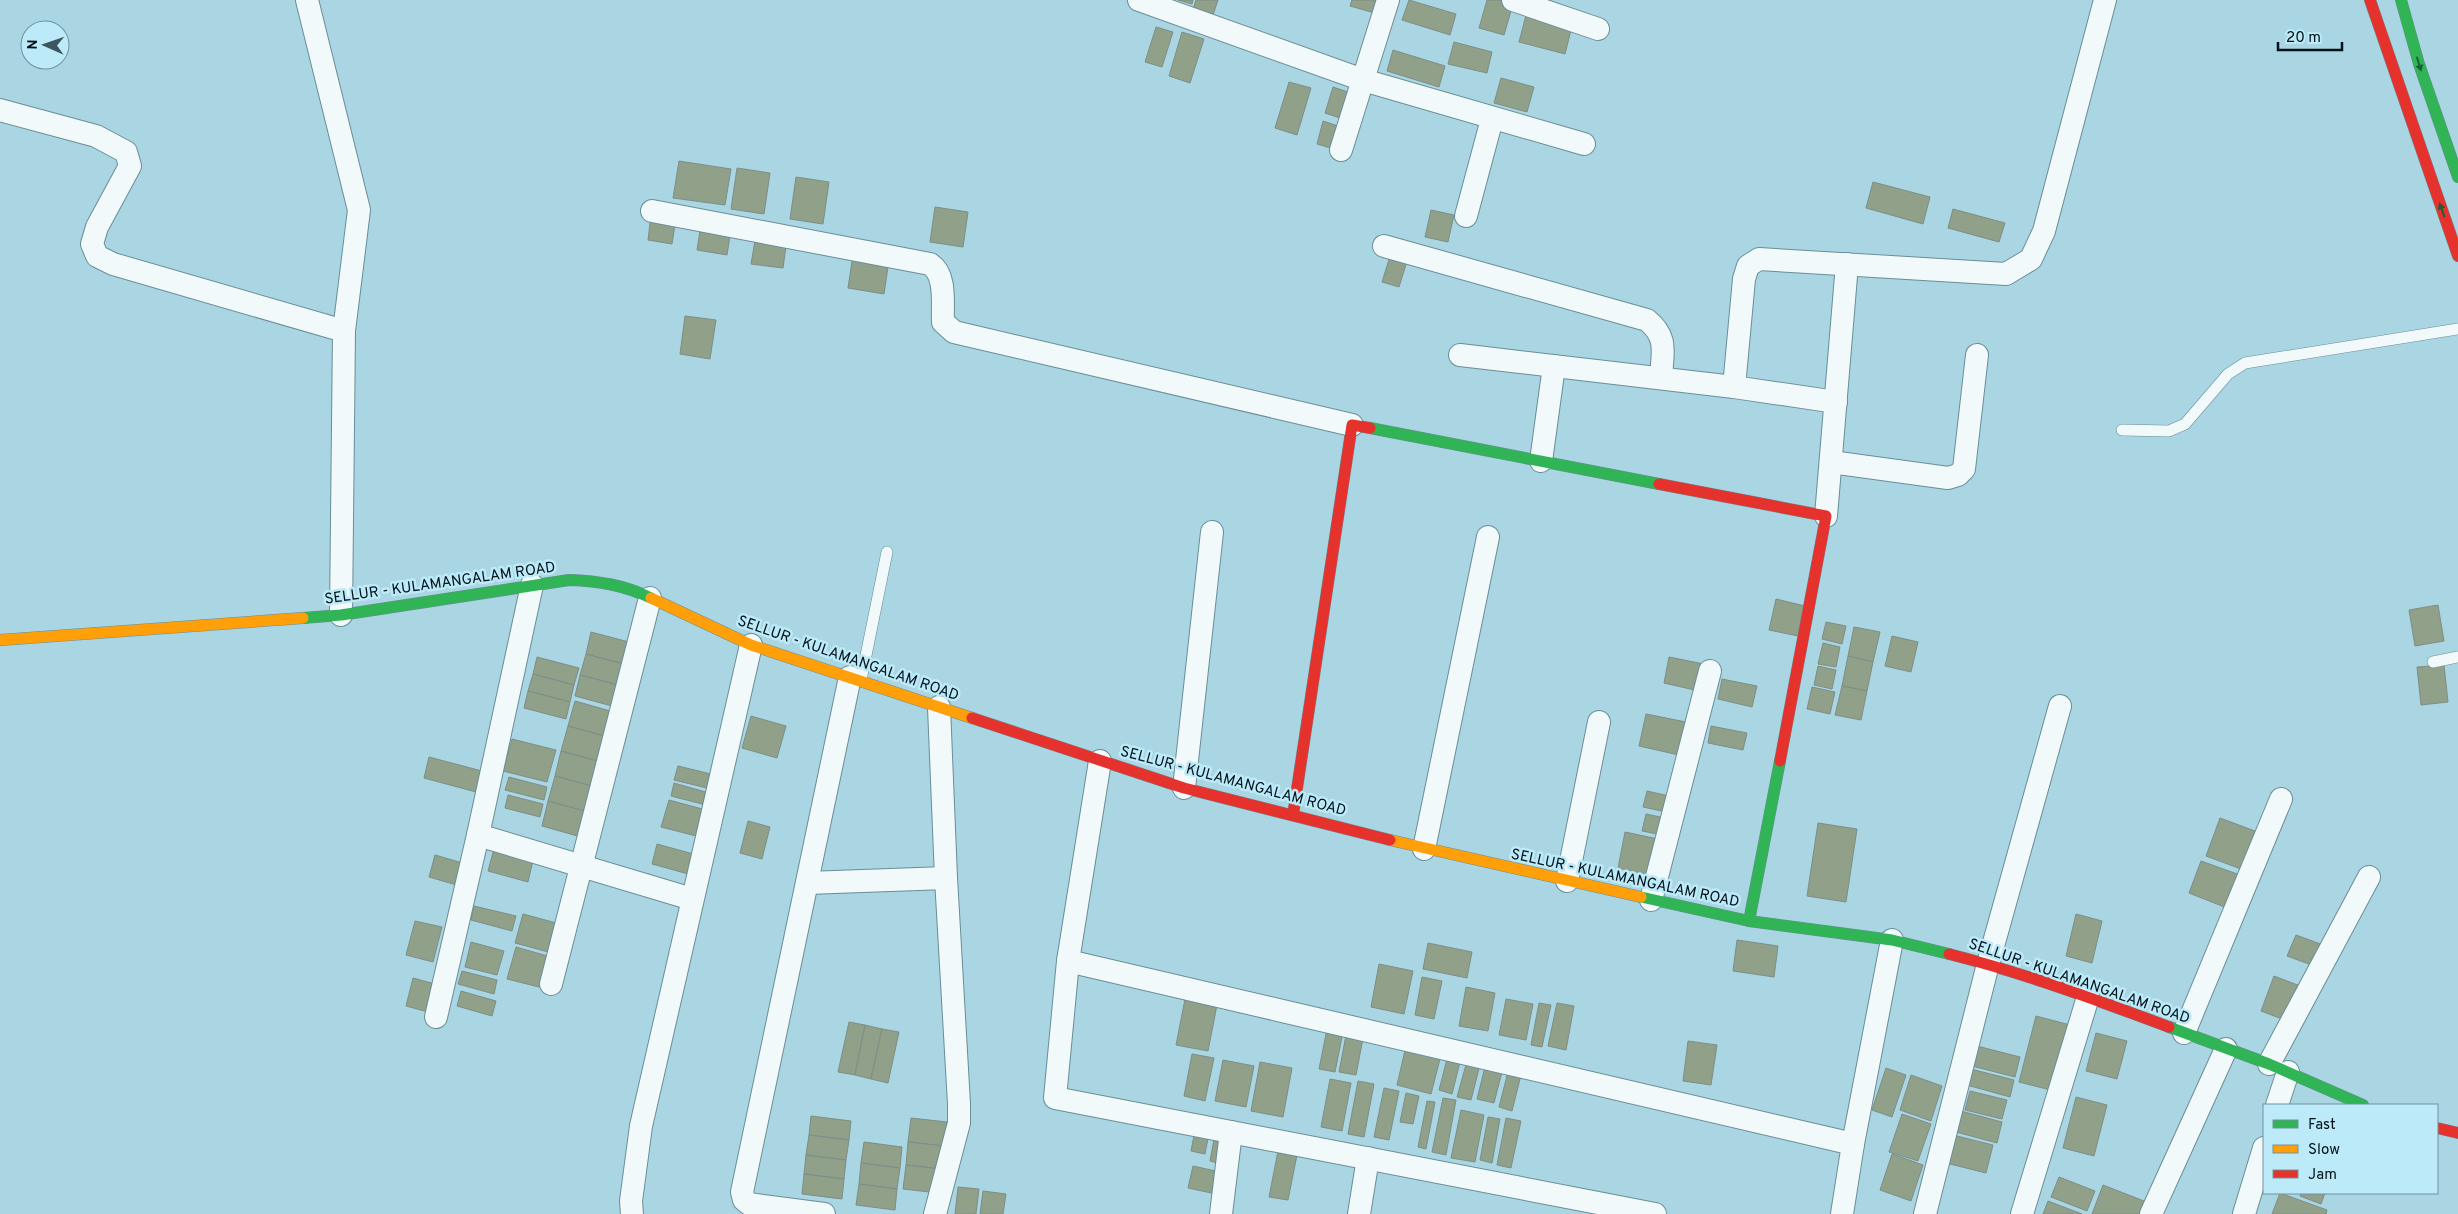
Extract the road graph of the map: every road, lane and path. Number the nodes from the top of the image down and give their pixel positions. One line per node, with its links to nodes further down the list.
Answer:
1 (307, 0): 21 (street)
2 (1139, 0): 9 (street)
3 (1388, 0): 9 (street)
4 (1513, 0): 8 (street)
5 (2105, 0): 19 (street)
6 (2370, 0): 18 (main road, one-way to 6)
7 (2401, 0): 14 (main road, one-way to 14)
8 (1598, 29)
9 (1363, 80): 11 (street); 13 (street)
10 (0, 110): 21 (street)
11 (1492, 119): 12 (street); 16 (street)
12 (1584, 144)
13 (1341, 150)
14 (2458, 177)
15 (652, 211): 28 (street)
16 (1466, 216)
17 (1384, 246): 25 (street)
18 (2458, 256)
19 (1847, 264): 26 (street); 27 (street)
20 (2454, 329): 29 (lane)
21 (344, 331): 38 (street)
22 (1460, 355): 24 (street)
23 (1977, 355): 31 (street)
24 (1554, 366): 25 (street); 30 (street)
25 (1661, 378): 26 (street)
26 (1734, 387): 27 (street)
27 (1836, 402): 31 (street)
28 (1352, 425): 30 (main road); 51 (main road)
29 (2122, 430)
30 (1541, 461): 32 (main road)
31 (1831, 462): 32 (street)
32 (1826, 516): 61 (main road)
33 (1212, 532): 49 (street)
34 (1488, 537): 53 (street)
35 (887, 552): 44 (lane)
36 (532, 585): 37 (main road, SELLUR - KULAMANGALAM ROAD); 38 (main road, SELLUR - KULAMANGALAM ROAD); 52 (street)
37 (650, 598): 40 (main road, SELLUR - KULAMANGALAM ROAD); 54 (street)
38 (341, 615): 39 (main road, SELLUR - KULAMANGALAM ROAD)
39 (0, 640)
40 (751, 645): 44 (main road, SELLUR - KULAMANGALAM ROAD); 59 (street)
41 (2458, 657): 42 (lane)
42 (2433, 662)
43 (1710, 670): 60 (street)
44 (855, 678): 46 (main road, SELLUR - KULAMANGALAM ROAD); 58 (street)
45 (2060, 706): 64 (street)
46 (939, 707): 48 (main road, SELLUR - KULAMANGALAM ROAD); 56 (street)
47 (1599, 722): 57 (street)
48 (1100, 761): 49 (main road, SELLUR - KULAMANGALAM ROAD); 63 (street)
49 (1184, 788): 51 (main road, SELLUR - KULAMANGALAM ROAD)
50 (2281, 799): 68 (street)
51 (1292, 815): 53 (main road, SELLUR - KULAMANGALAM ROAD)
52 (478, 836): 54 (street); 67 (street)
53 (1424, 849): 57 (main road, SELLUR - KULAMANGALAM ROAD)
54 (582, 868): 59 (street); 65 (street)
55 (2369, 877): 70 (street)
56 (946, 878): 58 (street); 81 (street)
57 (1567, 881): 60 (main road, SELLUR - KULAMANGALAM ROAD)
58 (807, 883): 80 (street)
59 (692, 899): 79 (street)
60 (1651, 900): 61 (main road, SELLUR - KULAMANGALAM ROAD)
61 (1749, 921): 62 (main road, SELLUR - KULAMANGALAM ROAD)
62 (1892, 940): 64 (main road, SELLUR - KULAMANGALAM ROAD); 76 (street)
63 (1068, 961): 74 (street); 76 (street)
64 (1988, 964): 66 (main road, SELLUR - KULAMANGALAM ROAD); 86 (street)
65 (551, 984)
66 (2088, 997): 68 (main road, SELLUR - KULAMANGALAM ROAD); 87 (street)
67 (436, 1017)
68 (2184, 1033): 69 (main road, SELLUR - KULAMANGALAM ROAD)
69 (2226, 1049): 70 (main road, SELLUR - KULAMANGALAM ROAD); 88 (street)
70 (2278, 1068): 71 (street); 72 (main road, SELLUR - KULAMANGALAM ROAD)
71 (2277, 1104)
72 (2361, 1104)
73 (2438, 1128): 75 (main road)
74 (1231, 1132): 78 (street); 82 (street)
75 (2458, 1133)
76 (1853, 1144): 85 (street)
77 (2263, 1151): 89 (street)
78 (1368, 1158): 83 (street); 84 (street)
79 (632, 1214)
80 (824, 1214)
81 (935, 1214)
82 (1221, 1214)
83 (1359, 1214)
84 (1655, 1214)
85 (1842, 1214)
86 (1925, 1214)
87 (2022, 1214)
88 (2151, 1214)
89 (2244, 1214)

